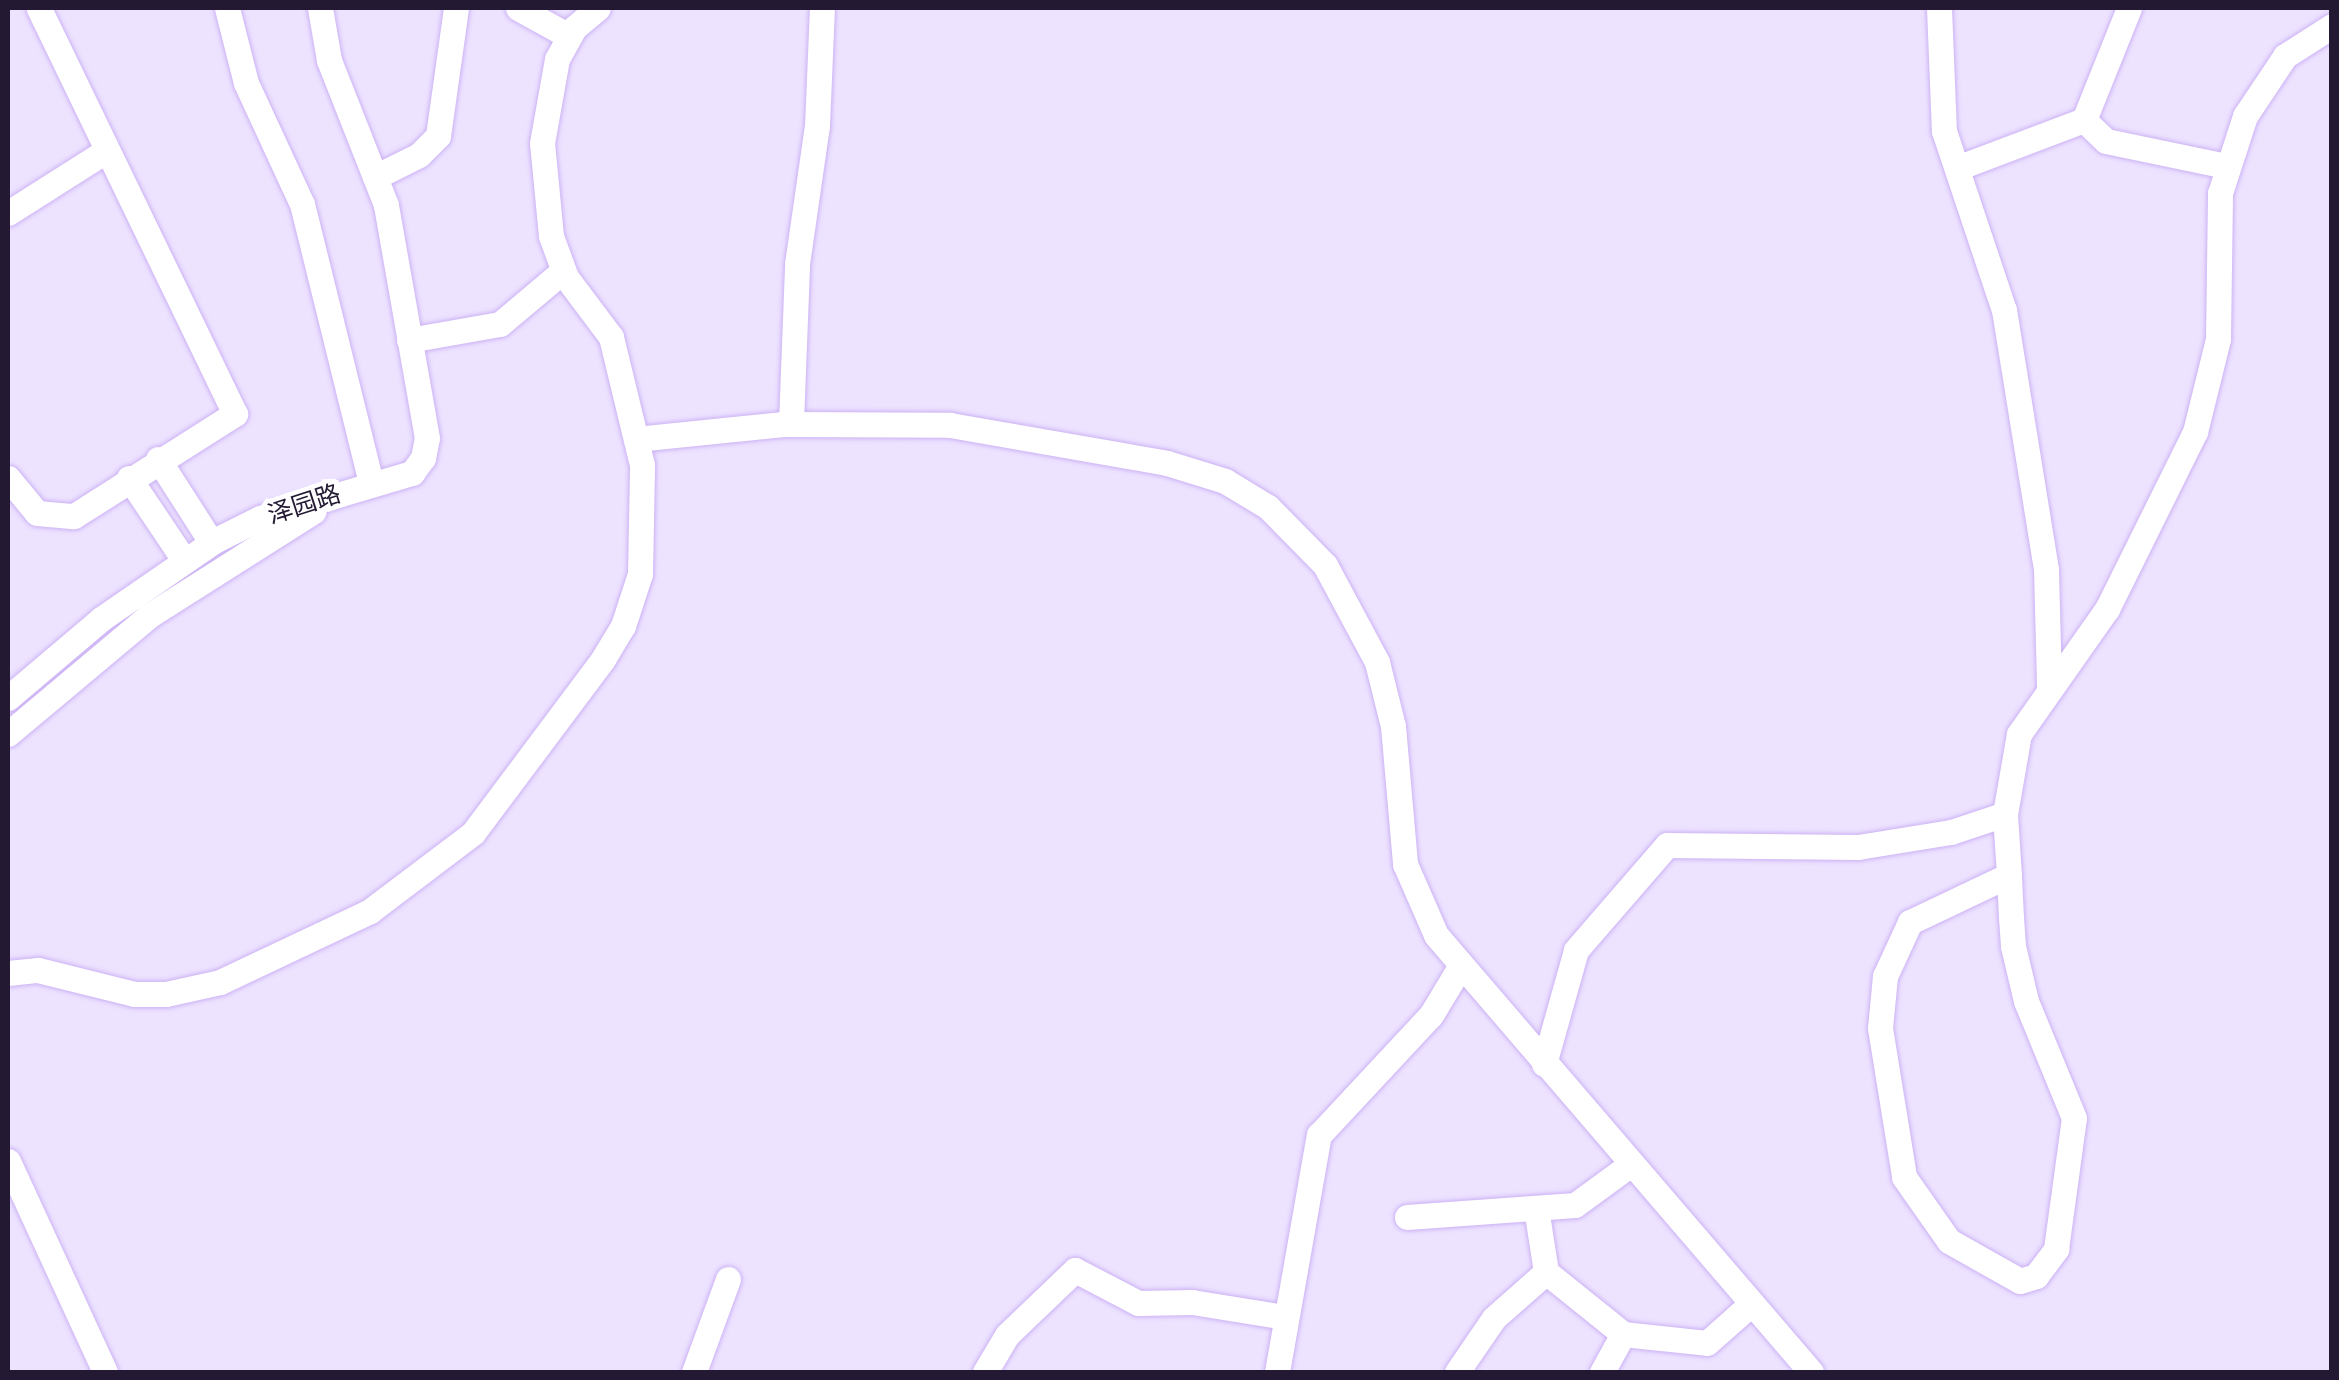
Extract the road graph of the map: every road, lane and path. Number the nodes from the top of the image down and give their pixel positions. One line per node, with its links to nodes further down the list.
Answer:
1 (39, 8): 13 (street)
2 (227, 8): 25 (street)
3 (320, 8): 16 (street)
4 (518, 8): 11 (street)
5 (598, 8): 11 (street)
6 (822, 8): 20 (street)
7 (1939, 8): 15 (street)
8 (2129, 8): 12 (street)
9 (460, 9): 16 (street)
10 (2332, 26): 14 (street)
11 (570, 36): 18 (street)
12 (2084, 120): 14 (street); 15 (street)
13 (104, 152): 17 (street); 22 (street)
14 (2227, 166): 28 (street)
15 (1957, 168): 28 (street)
16 (375, 178): 19 (street)
17 (8, 213)
18 (563, 271): 19 (street); 21 (street)
19 (409, 340): 25 (street)
20 (791, 424): 21 (street); 33 (street)
21 (636, 439): 34 (street)
22 (158, 459): 24 (street); 26 (street)
23 (8, 478): 24 (street)
24 (129, 478): 27 (street)
25 (362, 485): 26 (street, 泽园路); 30 (street, 泽园路)
26 (212, 542): 27 (street, 泽园路)
27 (184, 560): 29 (street, 泽园路)
28 (2049, 686): 31 (street)
29 (8, 698)
30 (8, 734)
31 (2006, 814): 32 (street); 35 (street)
32 (2009, 875): 32 (street)
33 (1460, 967): 35 (street); 43 (street)
34 (8, 973)
35 (1544, 1064): 37 (street)
36 (8, 1161): 45 (street)
37 (1631, 1164): 38 (street); 42 (street)
38 (1536, 1208): 39 (street); 40 (street)
39 (1407, 1217)
40 (1546, 1272): 44 (street); 49 (street)
41 (728, 1279): 46 (street)
42 (1751, 1304): 44 (street); 51 (street)
43 (1285, 1317): 47 (street); 48 (street)
44 (1623, 1334): 50 (street)
45 (105, 1372)
46 (694, 1372)
47 (984, 1372)
48 (1277, 1372)
49 (1458, 1372)
50 (1602, 1372)
51 (1810, 1372)

